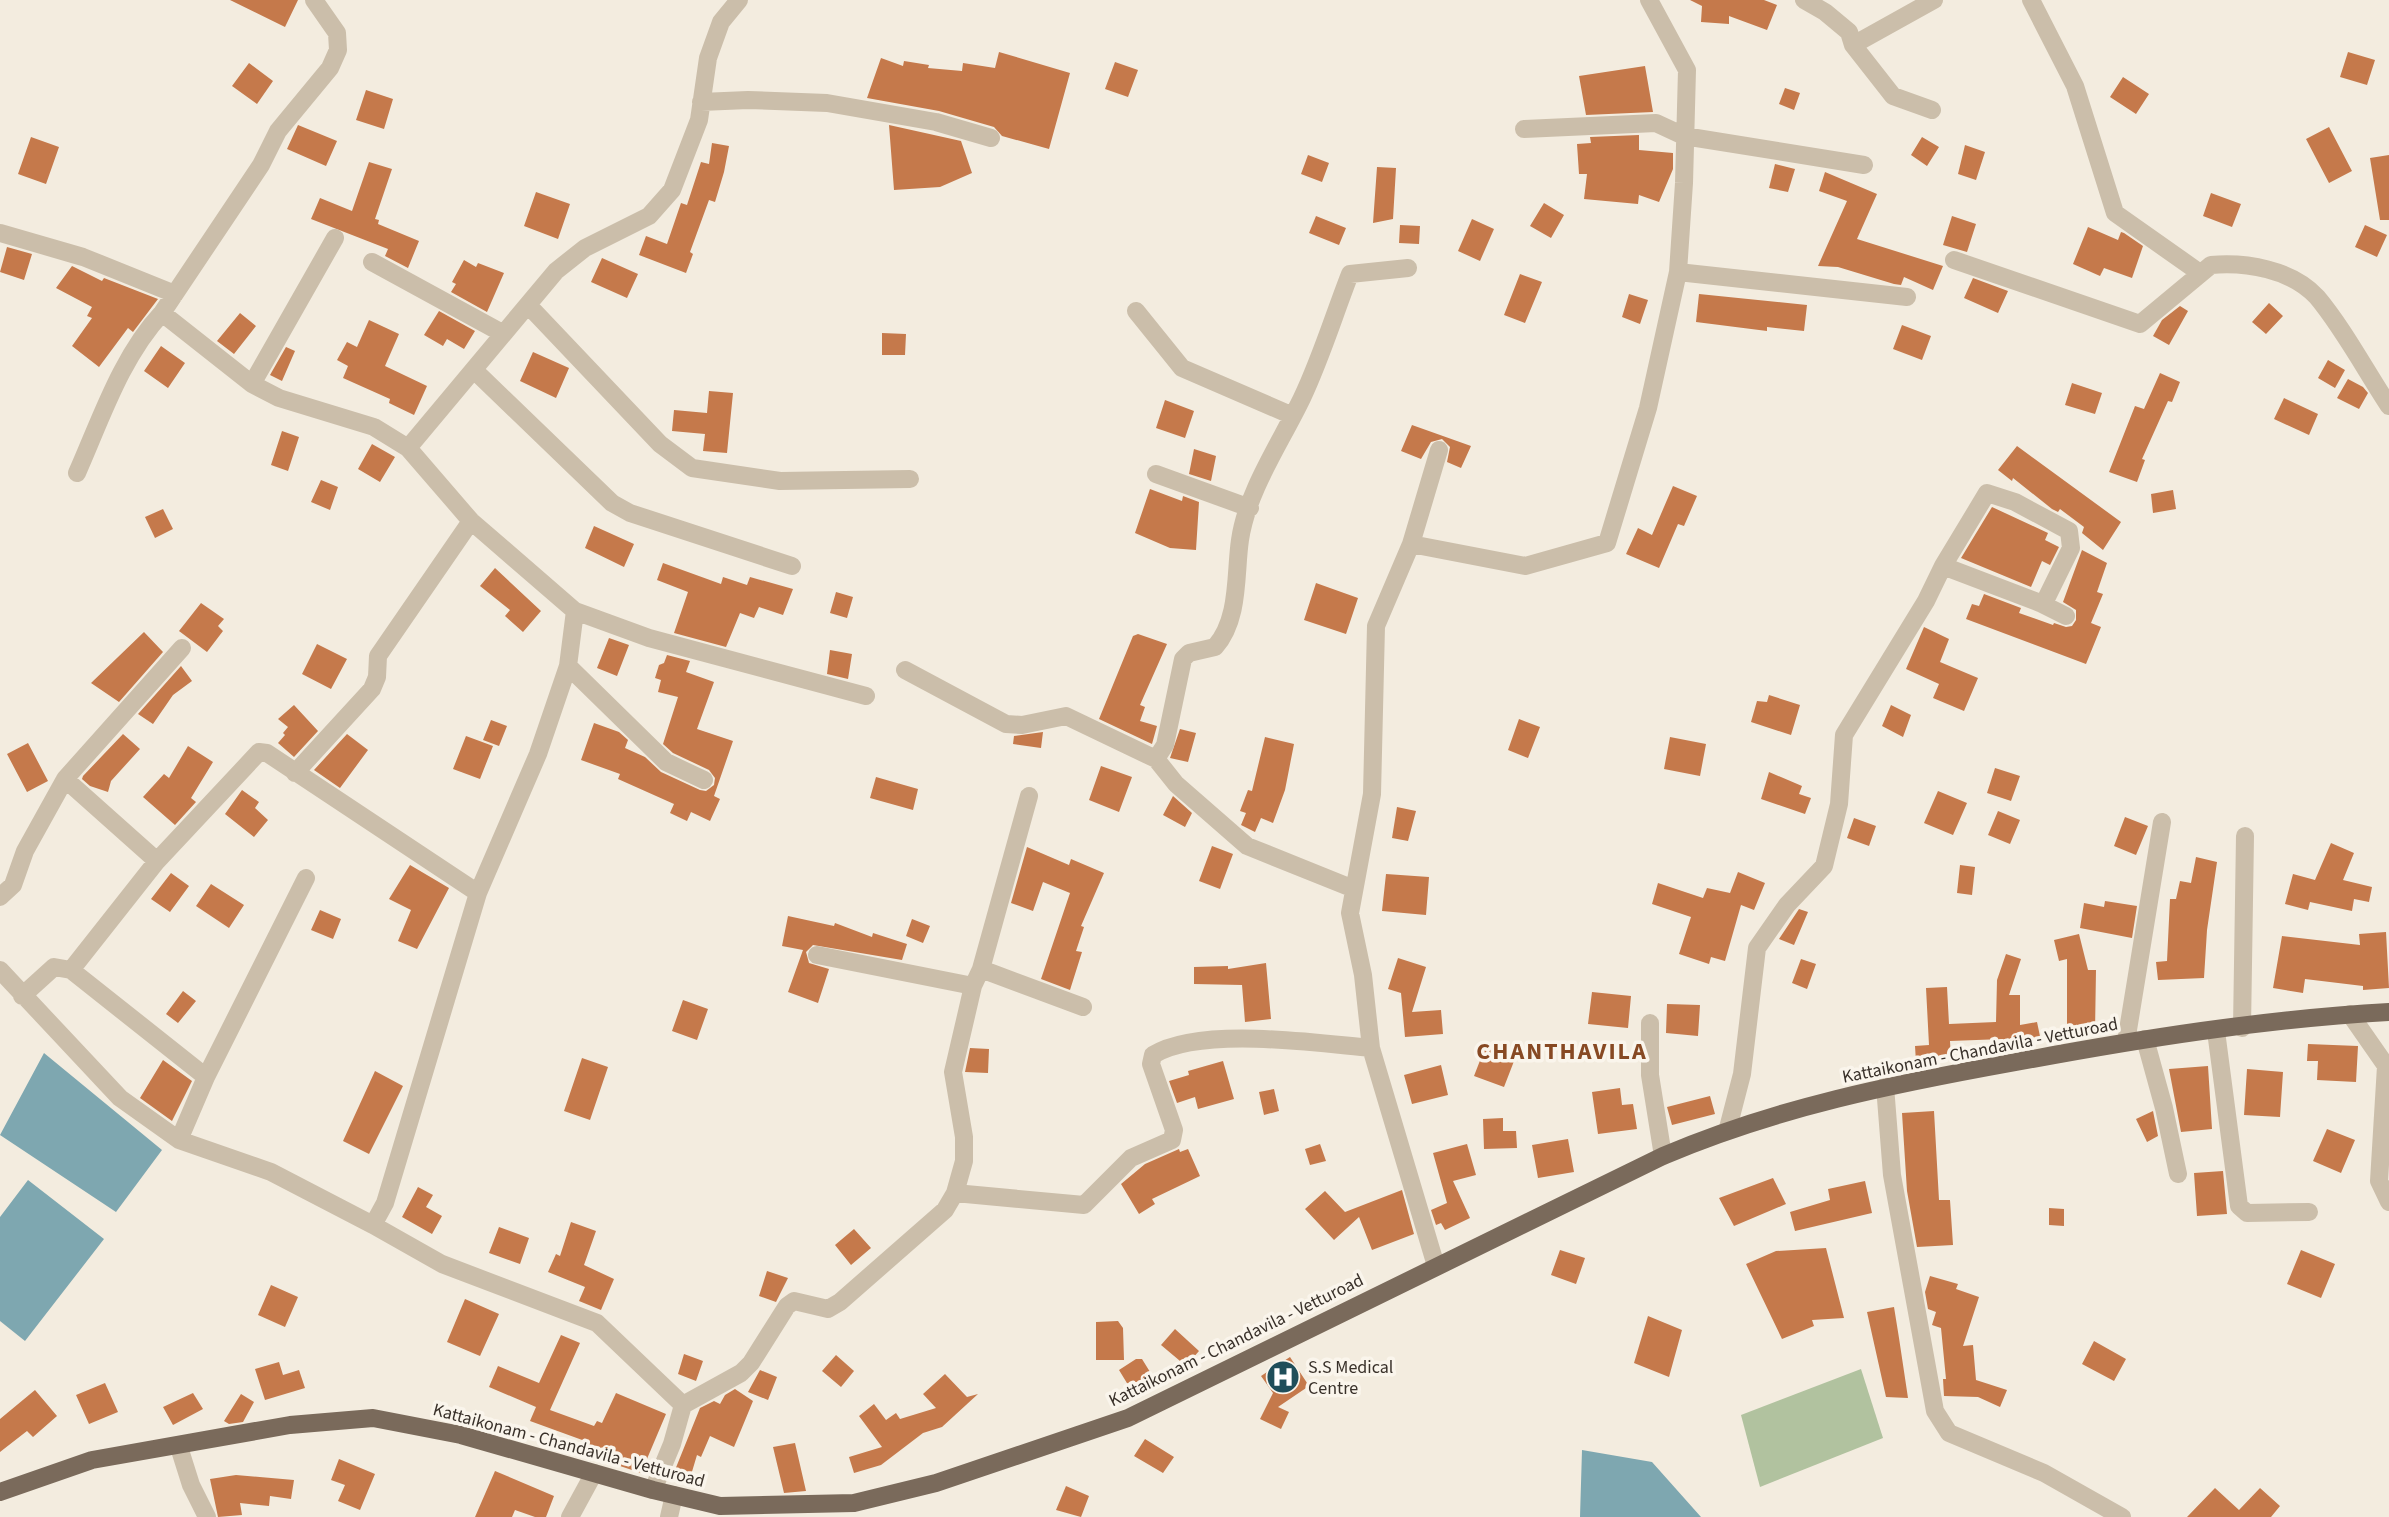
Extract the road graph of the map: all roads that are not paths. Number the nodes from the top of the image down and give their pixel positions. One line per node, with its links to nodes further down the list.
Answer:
1 (314, 0): 22 (street)
2 (739, 0): 9 (street)
3 (1649, 0): 12 (street)
4 (1804, 0): 7 (street)
5 (1934, 0): 8 (street)
6 (2031, 0): 21 (street)
7 (1824, 6): 8 (street)
8 (1853, 45): 10 (street)
9 (701, 102): 13 (street); 24 (street)
10 (1932, 110)
11 (1524, 129): 12 (street)
12 (1684, 136): 14 (street); 20 (street)
13 (991, 138)
14 (1864, 165)
15 (0, 233): 22 (street)
16 (335, 237): 29 (street)
17 (1954, 260): 21 (street)
18 (372, 262): 27 (street)
19 (1408, 268): 31 (street)
20 (1678, 272): 23 (street); 39 (street)
21 (2200, 273): 30 (street)
22 (175, 294): 26 (street)
23 (1908, 297)
24 (528, 305): 27 (street); 36 (street)
25 (1136, 311): 31 (street)
26 (162, 313): 29 (street); 34 (street)
27 (502, 333): 28 (street)
28 (474, 370): 32 (street); 40 (street)
29 (252, 384): 32 (street)
30 (2389, 406)
31 (1293, 416): 37 (street)
32 (408, 447): 38 (street)
33 (1439, 450): 39 (street)
34 (77, 473)
35 (1156, 474): 37 (street)
36 (910, 478)
37 (1250, 509): 49 (street)
38 (471, 521): 43 (street); 50 (street)
39 (1411, 544): 58 (street)
40 (792, 566)
41 (1943, 566): 42 (street); 42 (street); 79 (street)
42 (2040, 603): 44 (street)
43 (575, 611): 46 (street); 48 (street)
44 (2066, 617)
45 (181, 648): 51 (street)
46 (568, 666): 52 (street); 59 (street)
47 (905, 670): 49 (street)
48 (866, 696)
49 (1156, 759): 58 (street)
50 (295, 773): 56 (street); 59 (street)
51 (65, 779): 56 (street); 60 (street)
52 (704, 780)
53 (1029, 796): 62 (street)
54 (2162, 822): 74 (street)
55 (2245, 836): 71 (street)
56 (156, 861): 64 (street)
57 (306, 878): 77 (street)
58 (1354, 889): 75 (street)
59 (478, 893): 86 (street)
60 (0, 897)
61 (817, 956): 65 (street)
62 (981, 969): 65 (street); 67 (street)
63 (0, 970): 66 (street)
64 (71, 970): 66 (street); 77 (street)
65 (973, 986): 83 (street)
66 (22, 996): 80 (street)
67 (1083, 1007)
68 (2389, 1012): 69 (main road, Kattaikonam - Chandavila - Vetturoad)
69 (2350, 1014): 71 (main road, Kattaikonam - Chandavila - Vetturoad); 76 (street)
70 (1650, 1023): 81 (street)
71 (2242, 1028): 72 (main road, Kattaikonam - Chandavila - Vetturoad)
72 (2216, 1031): 73 (main road, Kattaikonam - Chandavila - Vetturoad); 85 (street)
73 (2145, 1039): 74 (main road, Kattaikonam - Chandavila - Vetturoad); 82 (street)
74 (2126, 1042): 78 (main road, Kattaikonam - Chandavila - Vetturoad)
75 (1371, 1048): 83 (street); 87 (street)
76 (2388, 1068): 84 (street)
77 (206, 1077): 80 (street)
78 (1885, 1086): 79 (main road, Kattaikonam - Chandavila - Vetturoad); 98 (street)
79 (1728, 1128): 81 (main road, Kattaikonam - Chandavila - Vetturoad)
80 (179, 1139): 86 (street)
81 (1663, 1156): 87 (main road, Kattaikonam - Chandavila - Vetturoad)
82 (2178, 1174)
83 (955, 1193): 88 (street)
84 (2389, 1202)
85 (2309, 1212)
86 (373, 1225): 88 (street)
87 (1436, 1266): 94 (main road, Kattaikonam - Chandavila - Vetturoad)
88 (683, 1405): 91 (street)
89 (178, 1447): 90 (main road, Kattaikonam - Chandavila - Vetturoad); 92 (main road, Kattaikonam - Chandavila - Vetturoad); 95 (street)
90 (594, 1473): 91 (main road, Kattaikonam - Chandavila - Vetturoad); 96 (street)
91 (653, 1490): 93 (main road, Kattaikonam - Chandavila - Vetturoad)
92 (0, 1492)
93 (674, 1495): 94 (main road, Kattaikonam - Chandavila - Vetturoad); 97 (street)
94 (724, 1511)
95 (206, 1517)
96 (570, 1517)
97 (669, 1517)
98 (2122, 1517)

